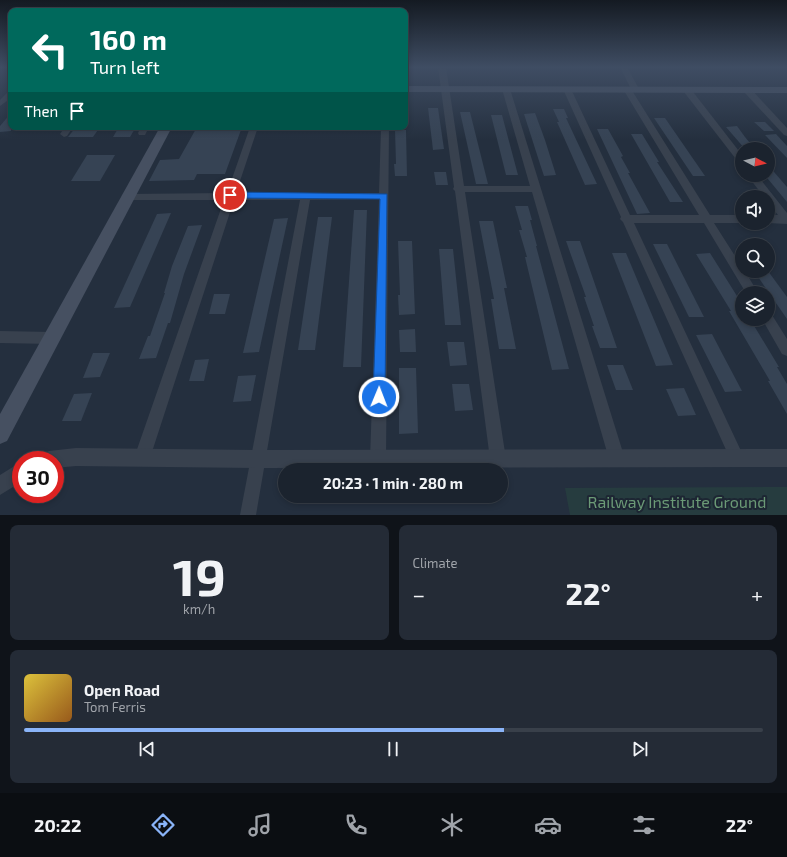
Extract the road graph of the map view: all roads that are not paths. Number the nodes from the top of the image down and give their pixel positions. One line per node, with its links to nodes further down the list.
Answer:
1 (446, 91): 15 (street)
2 (507, 91): 16 (street)
3 (568, 91): 21 (street)
4 (632, 91): 22 (street)
5 (688, 91): 13 (street)
6 (748, 91): 12 (street)
7 (8, 97): 8 (street)
8 (0, 104)
9 (164, 130): 20 (main road)
10 (253, 130): 17 (street)
11 (385, 130): 19 (street)
12 (787, 133)
13 (735, 152)
14 (757, 182): 25 (street)
15 (458, 189): 16 (street); 38 (street)
16 (536, 189): 39 (street)
17 (230, 195): 18 (street); 20 (street); 33 (street)
18 (306, 196): 19 (street); 36 (street)
19 (384, 196): 37 (street)
20 (128, 197): 29 (main road)
21 (625, 219): 22 (street); 34 (street)
22 (706, 219): 23 (street); 26 (street)
23 (735, 219)
24 (775, 219): 25 (street)
25 (787, 220)
26 (748, 286)
27 (772, 326): 30 (street)
28 (0, 337): 29 (street)
29 (52, 338): 31 (main road)
30 (787, 350)
31 (0, 434)
32 (64, 458): 33 (street)
33 (142, 458): 36 (street)
34 (738, 458): 35 (street); 39 (street)
35 (787, 458)
36 (259, 459): 37 (street); 42 (street)
37 (378, 459): 38 (street)
38 (498, 459): 39 (street)
39 (617, 459)
40 (12, 478): 41 (street)
41 (0, 486)
42 (248, 515)

